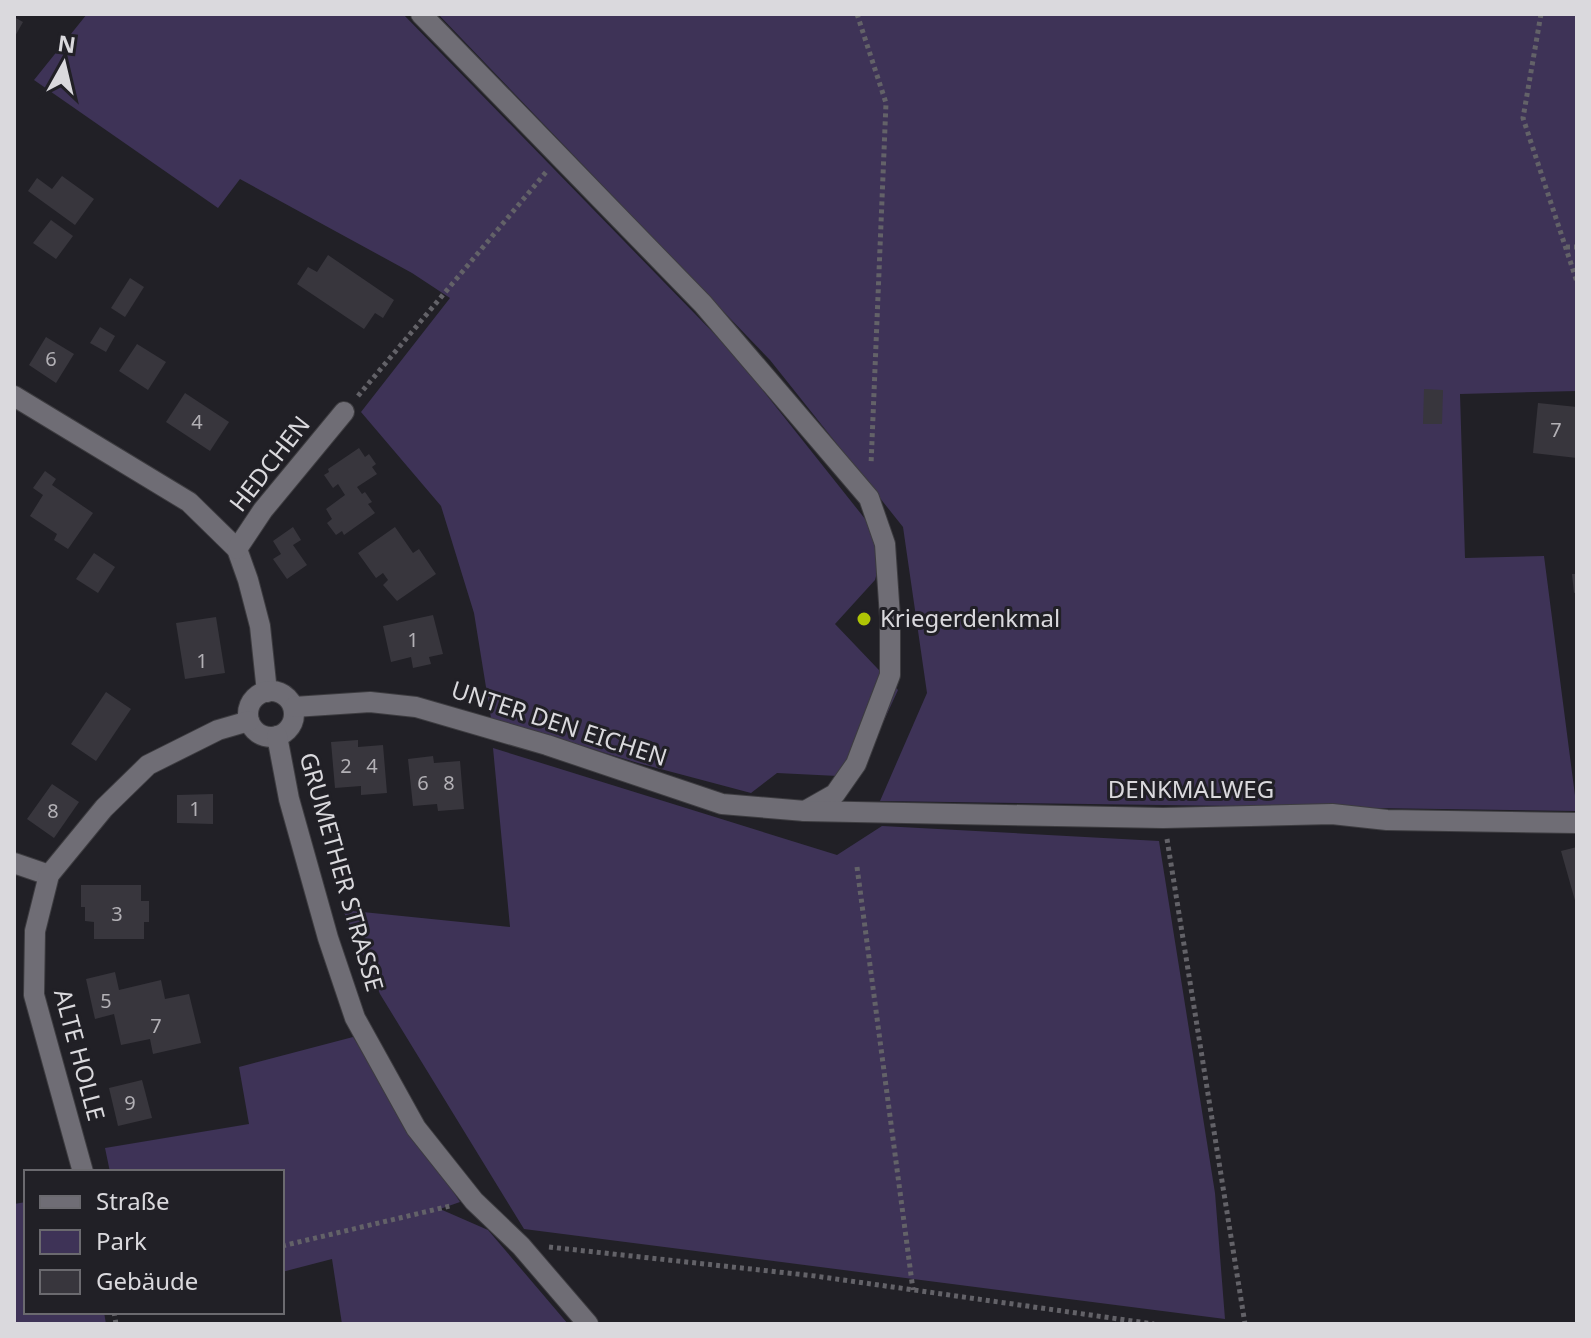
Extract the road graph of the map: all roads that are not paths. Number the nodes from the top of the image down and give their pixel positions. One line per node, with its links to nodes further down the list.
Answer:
1 (421, 14): 9 (street)
2 (14, 396): 4 (street)
3 (344, 412): 4 (street, HEDCHEN)
4 (237, 549): 5 (street)
5 (267, 692): 6 (street); 7 (street)
6 (294, 707): 8 (street); 9 (street, UNTER DEN EICHEN)
7 (249, 721): 8 (street); 12 (street, ALTE HOLLE)
8 (277, 736): 14 (street, GRUMETHER STRASSE)
9 (805, 811): 10 (street, DENKMALWEG)
10 (1577, 823)
11 (14, 863): 12 (street)
12 (49, 875): 13 (street, ALTE HOLLE)
13 (82, 1170)
14 (588, 1324)

